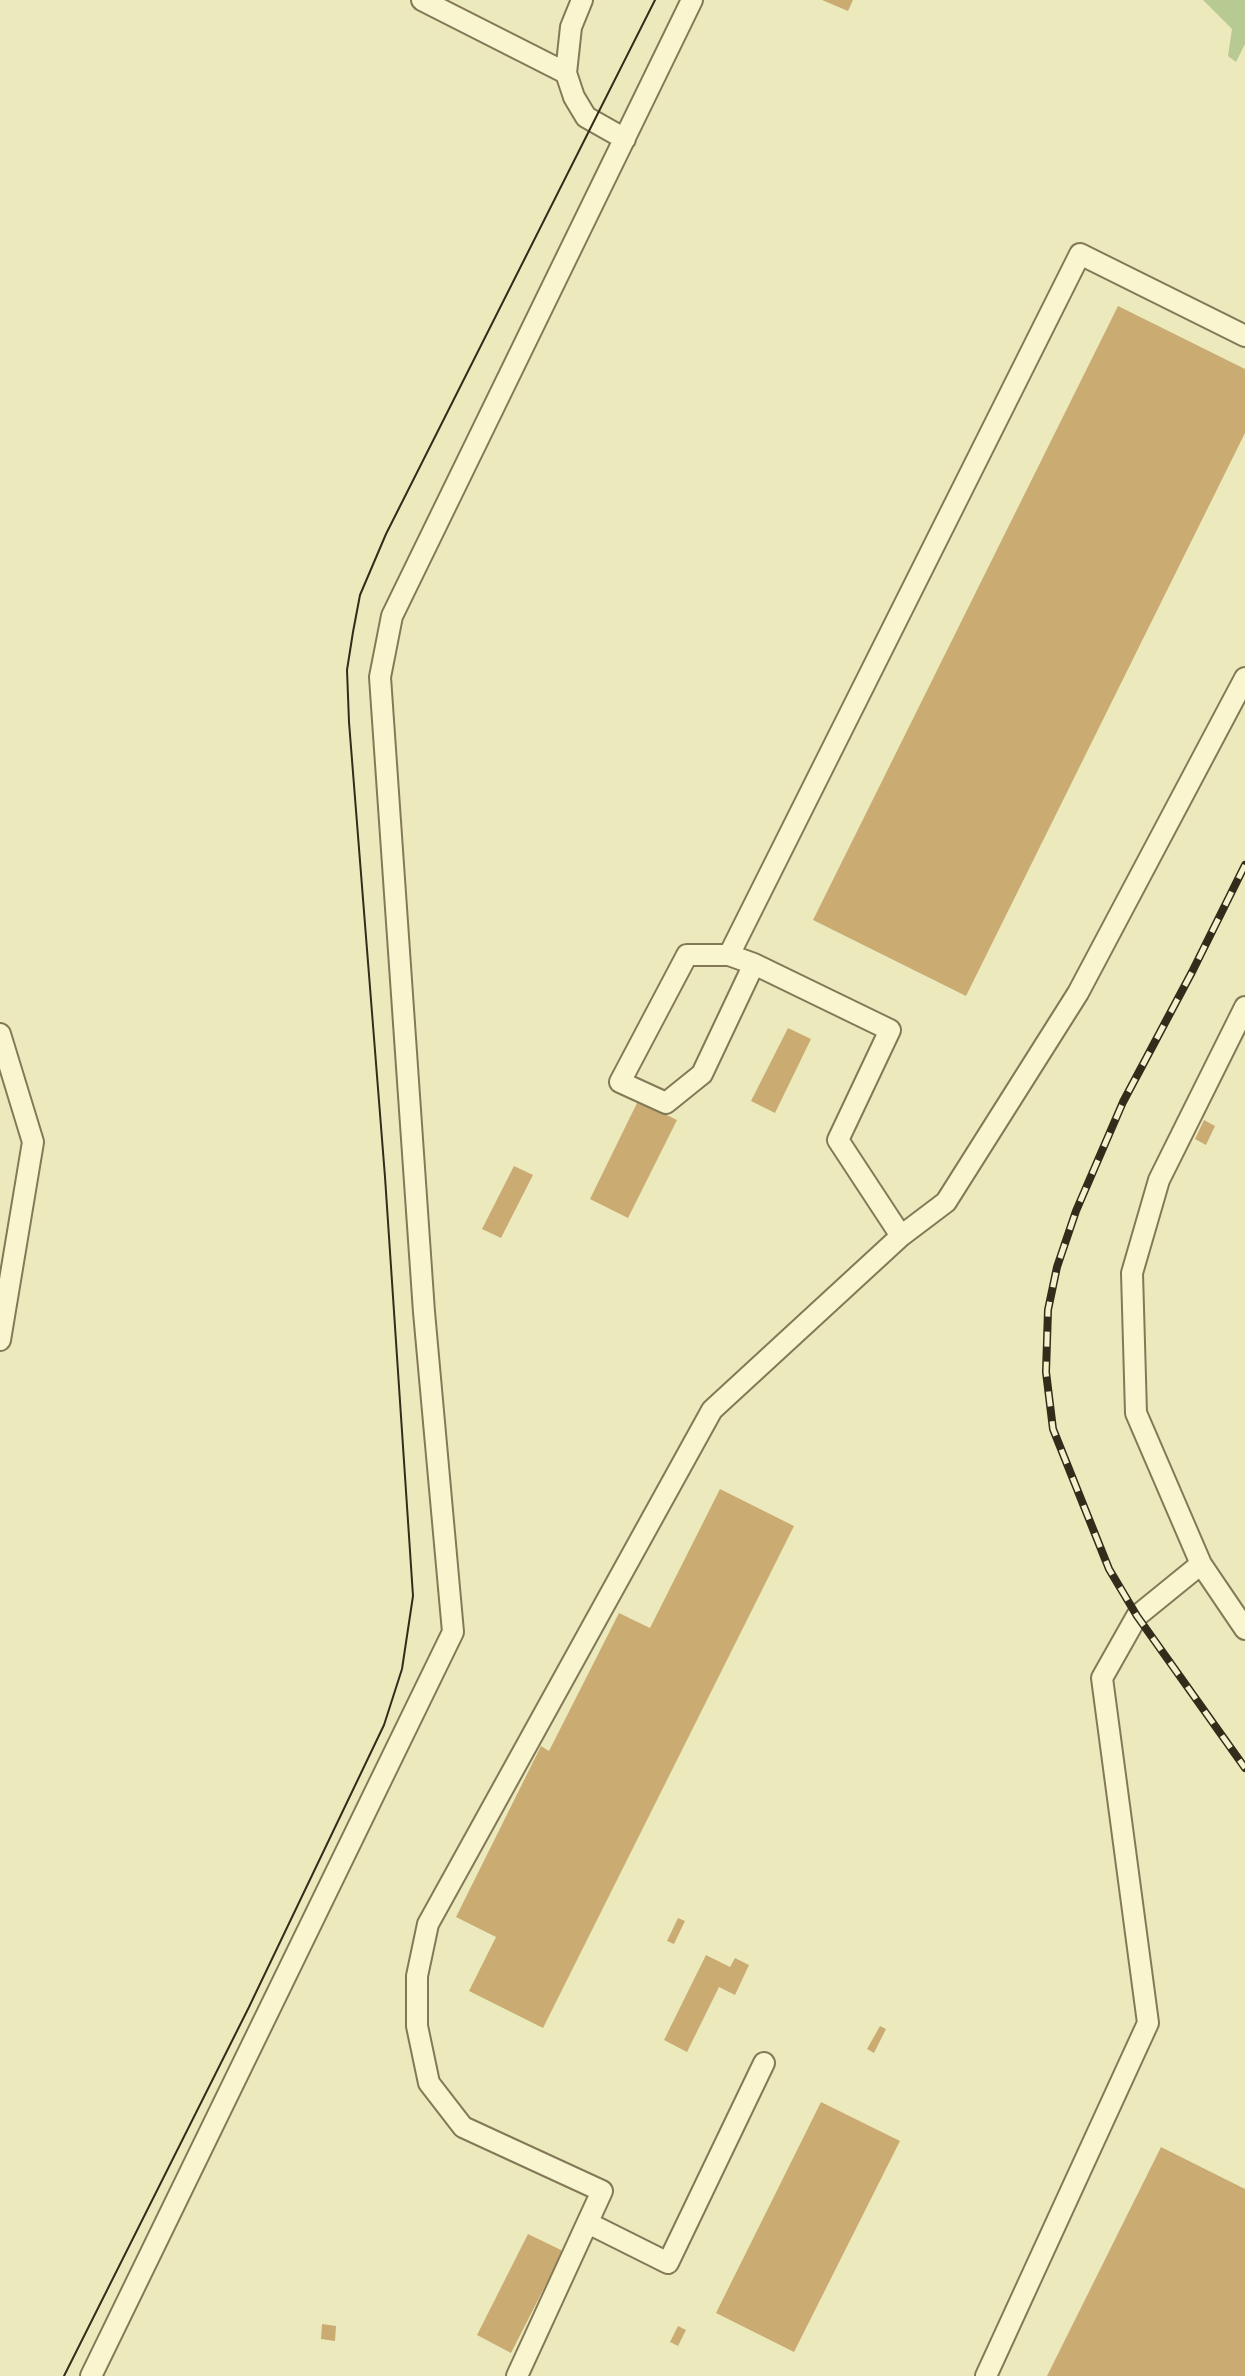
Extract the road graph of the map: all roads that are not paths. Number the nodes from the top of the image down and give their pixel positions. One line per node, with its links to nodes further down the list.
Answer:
1 (422, 0): 4 (street)
2 (582, 0): 4 (street)
3 (692, 0): 5 (street)
4 (566, 73): 5 (street)
5 (625, 139): 18 (street)
6 (1245, 336): 8 (street)
7 (1245, 678): 12 (street)
8 (729, 955): 9 (street); 9 (street)
9 (754, 964): 12 (street)
10 (1245, 1007): 14 (street)
11 (0, 1034): 13 (street)
12 (901, 1236): 17 (street)
13 (0, 1340)
14 (1201, 1564): 15 (street); 20 (street)
15 (1245, 1629)
16 (764, 2063): 17 (street)
17 (588, 2223): 19 (street)
18 (91, 2376)
19 (517, 2376)
20 (986, 2376)

